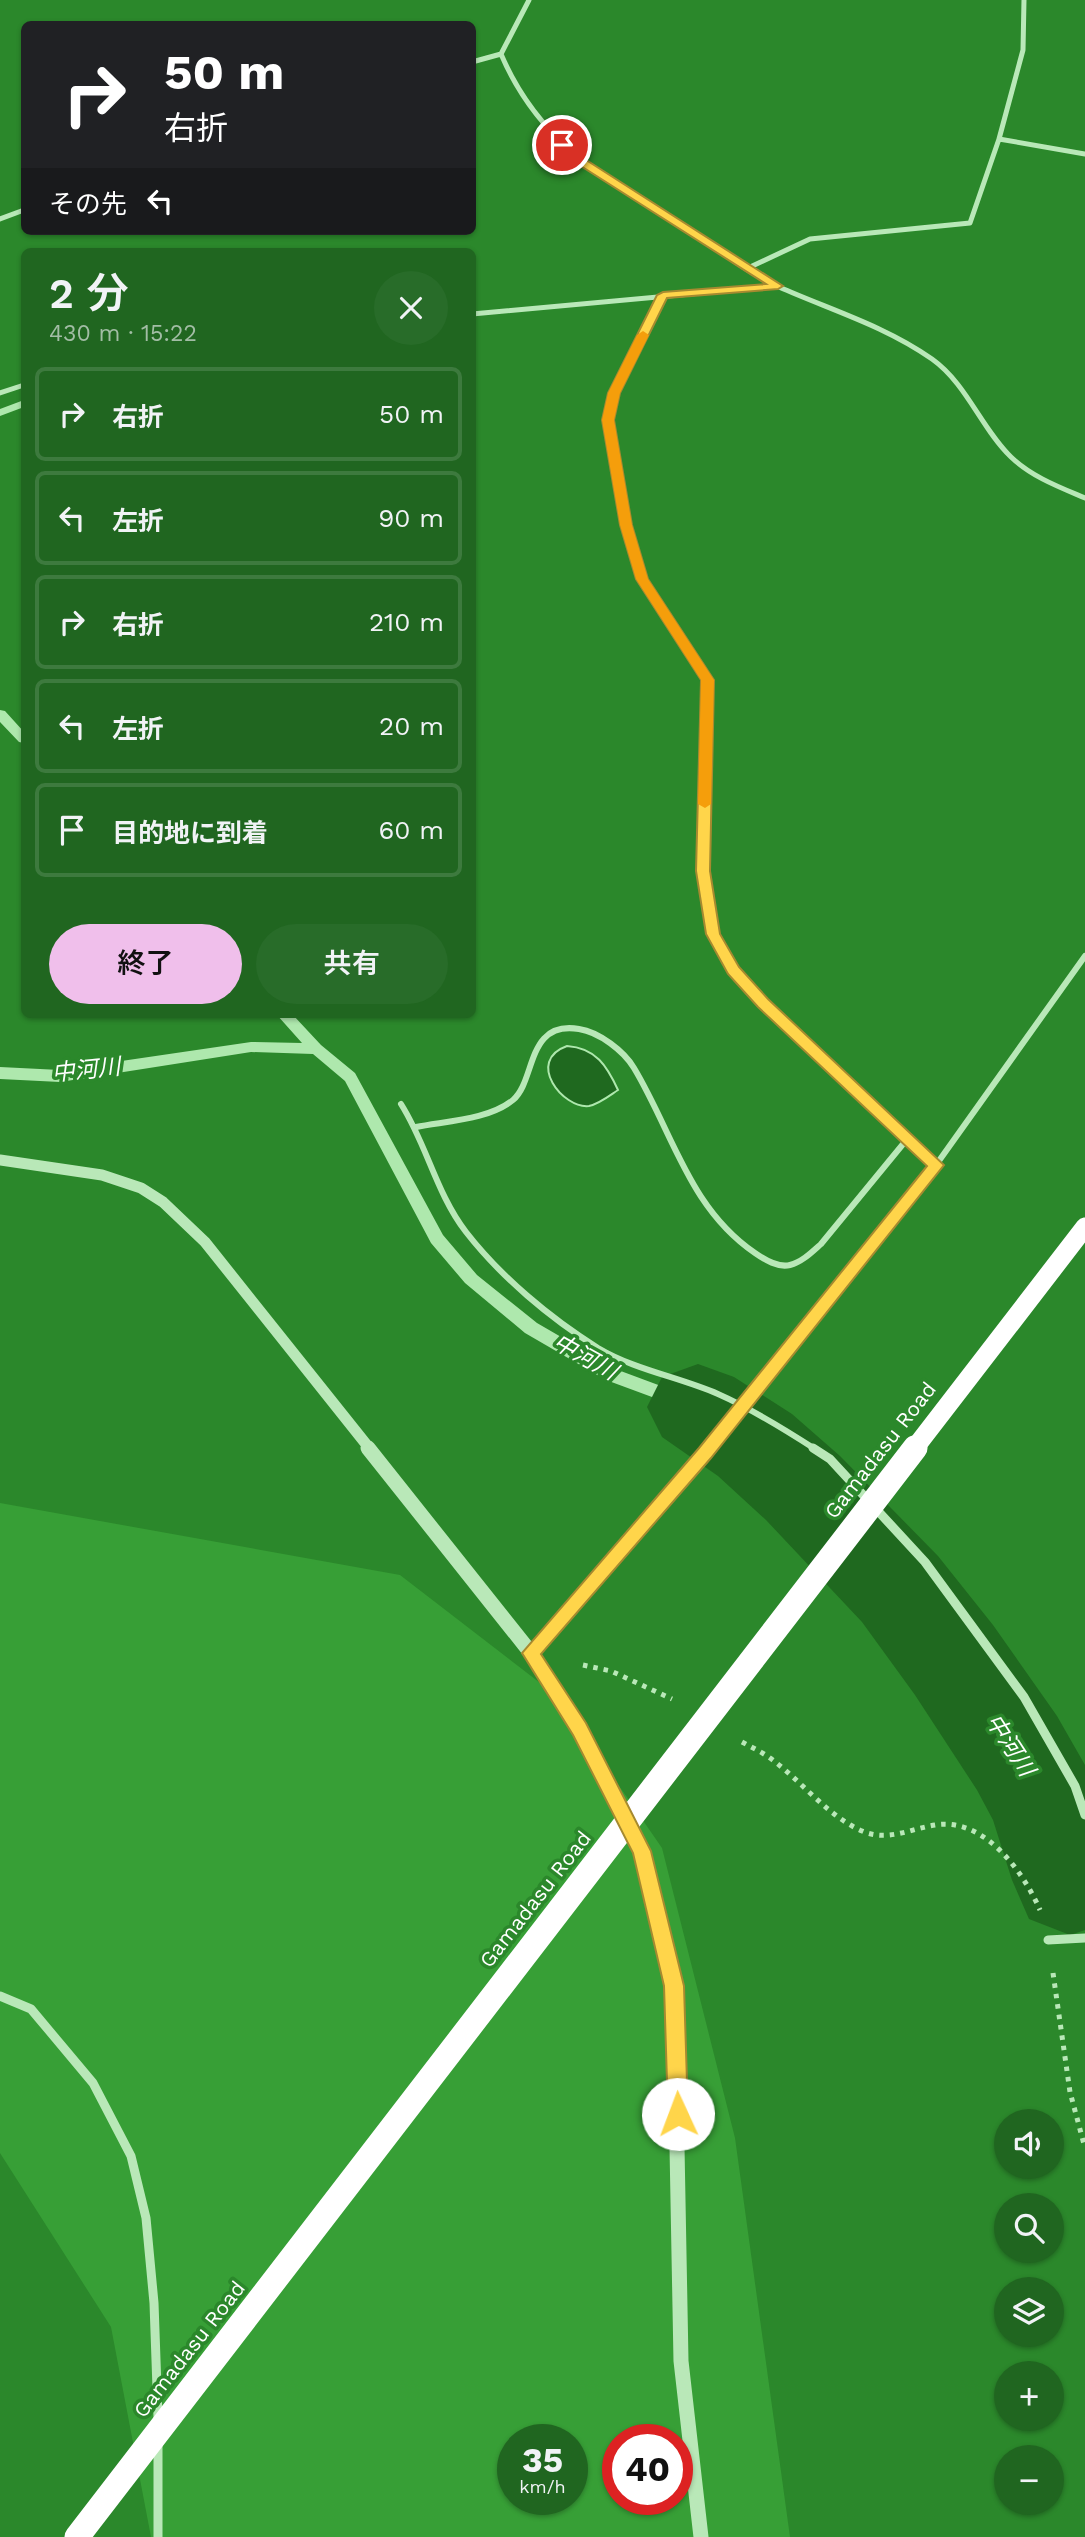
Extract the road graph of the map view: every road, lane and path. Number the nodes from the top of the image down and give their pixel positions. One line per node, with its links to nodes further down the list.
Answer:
1 (529, 0): 3 (street)
2 (1024, 0): 5 (street)
3 (501, 54): 4 (street); 9 (street)
4 (476, 61)
5 (999, 139): 6 (street); 9 (street)
6 (1085, 154)
7 (21, 211): 8 (street)
8 (0, 219)
9 (748, 268): 10 (street)
10 (778, 286): 11 (street); 15 (street)
11 (663, 295): 12 (street); 19 (street)
12 (476, 314)
13 (21, 386): 14 (street)
14 (0, 393)
15 (1085, 498)
16 (1085, 956): 21 (street)
17 (401, 1104): 18 (street)
18 (415, 1127): 19 (street); 26 (street)
19 (908, 1138): 21 (street)
20 (0, 1160): 23 (street)
21 (936, 1165): 23 (street, bridge)
22 (1085, 1227): 31 (highway, Gamadasu Road, bridge)
23 (531, 1653): 24 (path); 33 (street)
24 (684, 1706)
25 (730, 1734): 28 (path)
26 (1085, 1815)
27 (1085, 1938): 28 (street)
28 (1048, 1940): 30 (path)
29 (0, 1996): 32 (street)
30 (1085, 2148)
31 (77, 2537)
32 (158, 2537)
33 (701, 2537)

